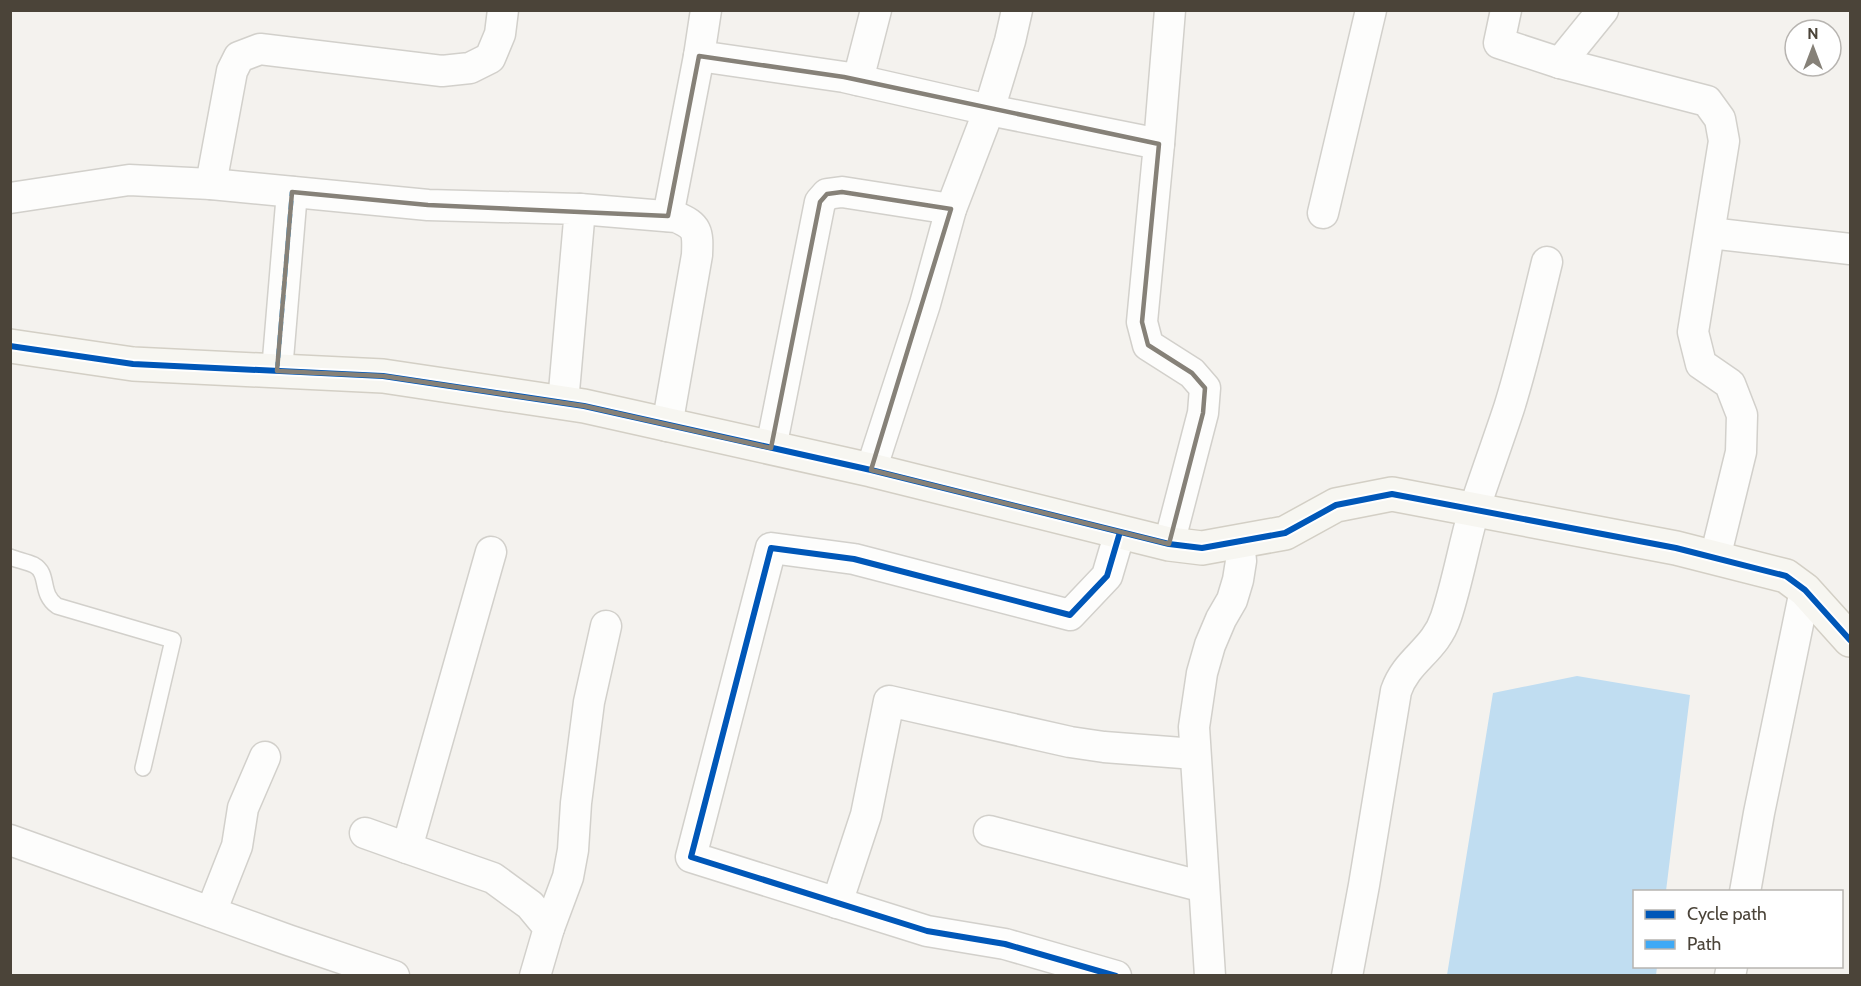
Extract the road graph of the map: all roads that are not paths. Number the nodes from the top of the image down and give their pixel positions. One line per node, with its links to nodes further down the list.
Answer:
1 (503, 10): 14 (street)
2 (706, 10): 9 (street)
3 (876, 10): 11 (street)
4 (1017, 10): 12 (street)
5 (1170, 10): 13 (street)
6 (1371, 10): 19 (street)
7 (1506, 10): 10 (street)
8 (1603, 10): 10 (street)
9 (699, 56): 11 (street); 20 (street)
10 (1560, 63): 21 (street)
11 (858, 80): 12 (street)
12 (989, 110): 13 (street); 18 (street)
13 (1159, 144): 33 (street)
14 (211, 184): 15 (street); 16 (street)
15 (292, 192): 17 (street); 25 (street)
16 (10, 198)
17 (580, 209): 20 (street); 26 (street)
18 (951, 209): 28 (street); 29 (street)
19 (1323, 213)
20 (668, 216): 27 (street)
21 (1710, 233): 22 (street); 36 (street)
22 (1851, 249)
23 (1547, 262): 30 (street)
24 (10, 346): 25 (street)
25 (277, 371): 26 (street)
26 (563, 403): 27 (street)
27 (668, 426): 28 (street)
28 (771, 448): 29 (street)
29 (871, 470): 31 (street)
30 (1475, 509): 32 (street); 36 (street); 57 (street)
31 (1120, 532): 33 (street); 49 (street)
32 (1239, 541): 33 (street); 40 (street)
33 (1169, 544)
34 (491, 552): 46 (street)
35 (10, 557): 42 (lane)
36 (1715, 558): 37 (street)
37 (1804, 590): 39 (street); 48 (street)
38 (606, 626): 51 (street)
39 (1851, 640)
40 (1195, 754): 47 (street); 49 (street)
41 (265, 757): 50 (street)
42 (143, 768)
43 (989, 831): 47 (street)
44 (364, 833): 46 (street)
45 (10, 840): 50 (street)
46 (407, 848): 51 (street)
47 (1204, 887): 56 (street)
48 (1745, 890)
49 (837, 903): 52 (street)
50 (211, 912): 53 (street)
51 (549, 928): 54 (street)
52 (1068, 969): 55 (street)
53 (394, 975)
54 (535, 975)
55 (1116, 975)
56 (1210, 975)
57 (1347, 975)

